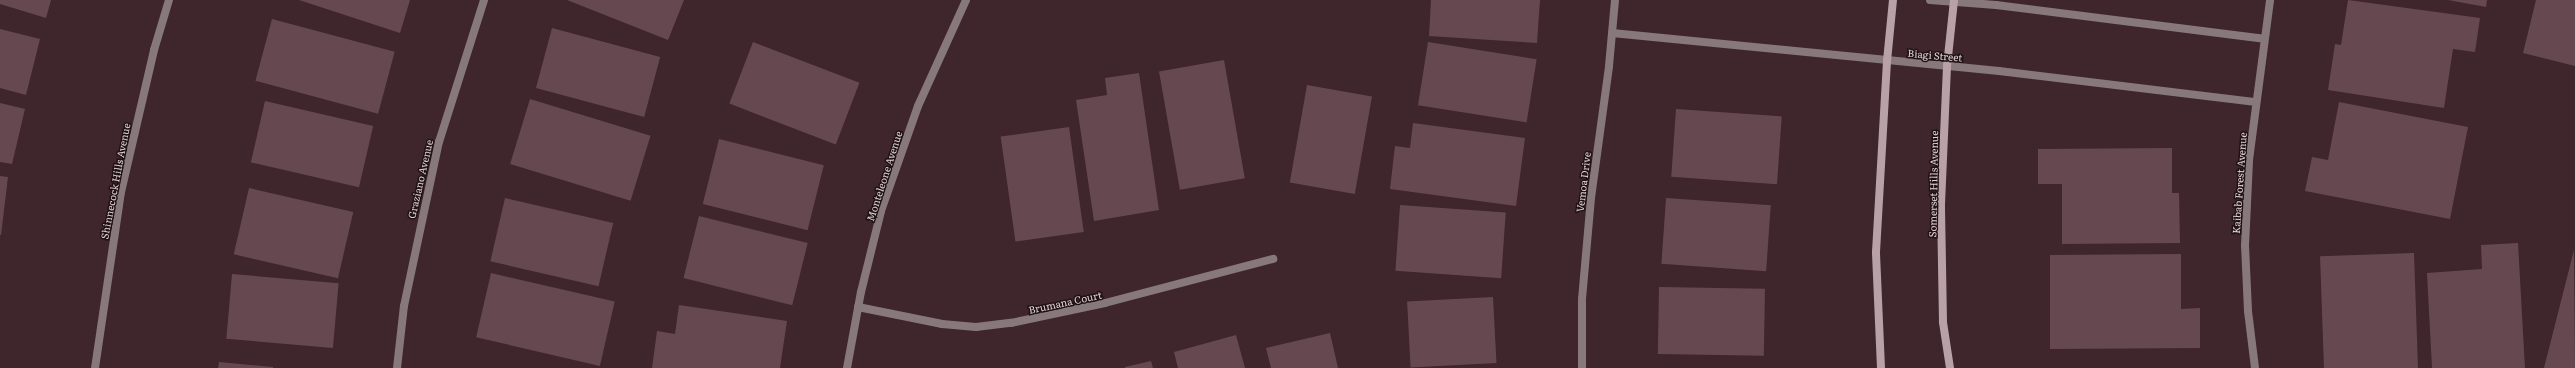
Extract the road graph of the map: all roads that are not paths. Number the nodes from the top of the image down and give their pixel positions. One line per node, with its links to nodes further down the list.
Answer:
1 (169, 0): 16 (street, Shinnecock Hills Avenue)
2 (484, 0): 17 (street, Graziano Avenue)
3 (966, 0): 15 (street, Monteleone Avenue)
4 (1614, 0): 9 (street, Vemoa Drive)
5 (1893, 0): 11 (main road)
6 (1930, 0): 8 (street)
7 (2270, 0): 10 (street, Kaibab Forest Avenue)
8 (1954, 1): 10 (street); 12 (main road, Somerset Hills Avenue)
9 (1612, 33): 11 (street, Biagi Street); 19 (street, Vemoa Drive)
10 (2264, 39): 13 (street, Kaibab Forest Avenue)
11 (1887, 61): 12 (street, Biagi Street); 20 (main road)
12 (1947, 66): 13 (street, Biagi Street); 21 (main road, Somerset Hills Avenue)
13 (2256, 102): 22 (street, Kaibab Forest Avenue)
14 (1273, 259): 15 (street, Brumana Court)
15 (858, 307): 18 (street, Monteleone Avenue)
16 (95, 368)
17 (397, 368)
18 (847, 368)
19 (1582, 368)
20 (1880, 368)
21 (1950, 368)
22 (2255, 368)

